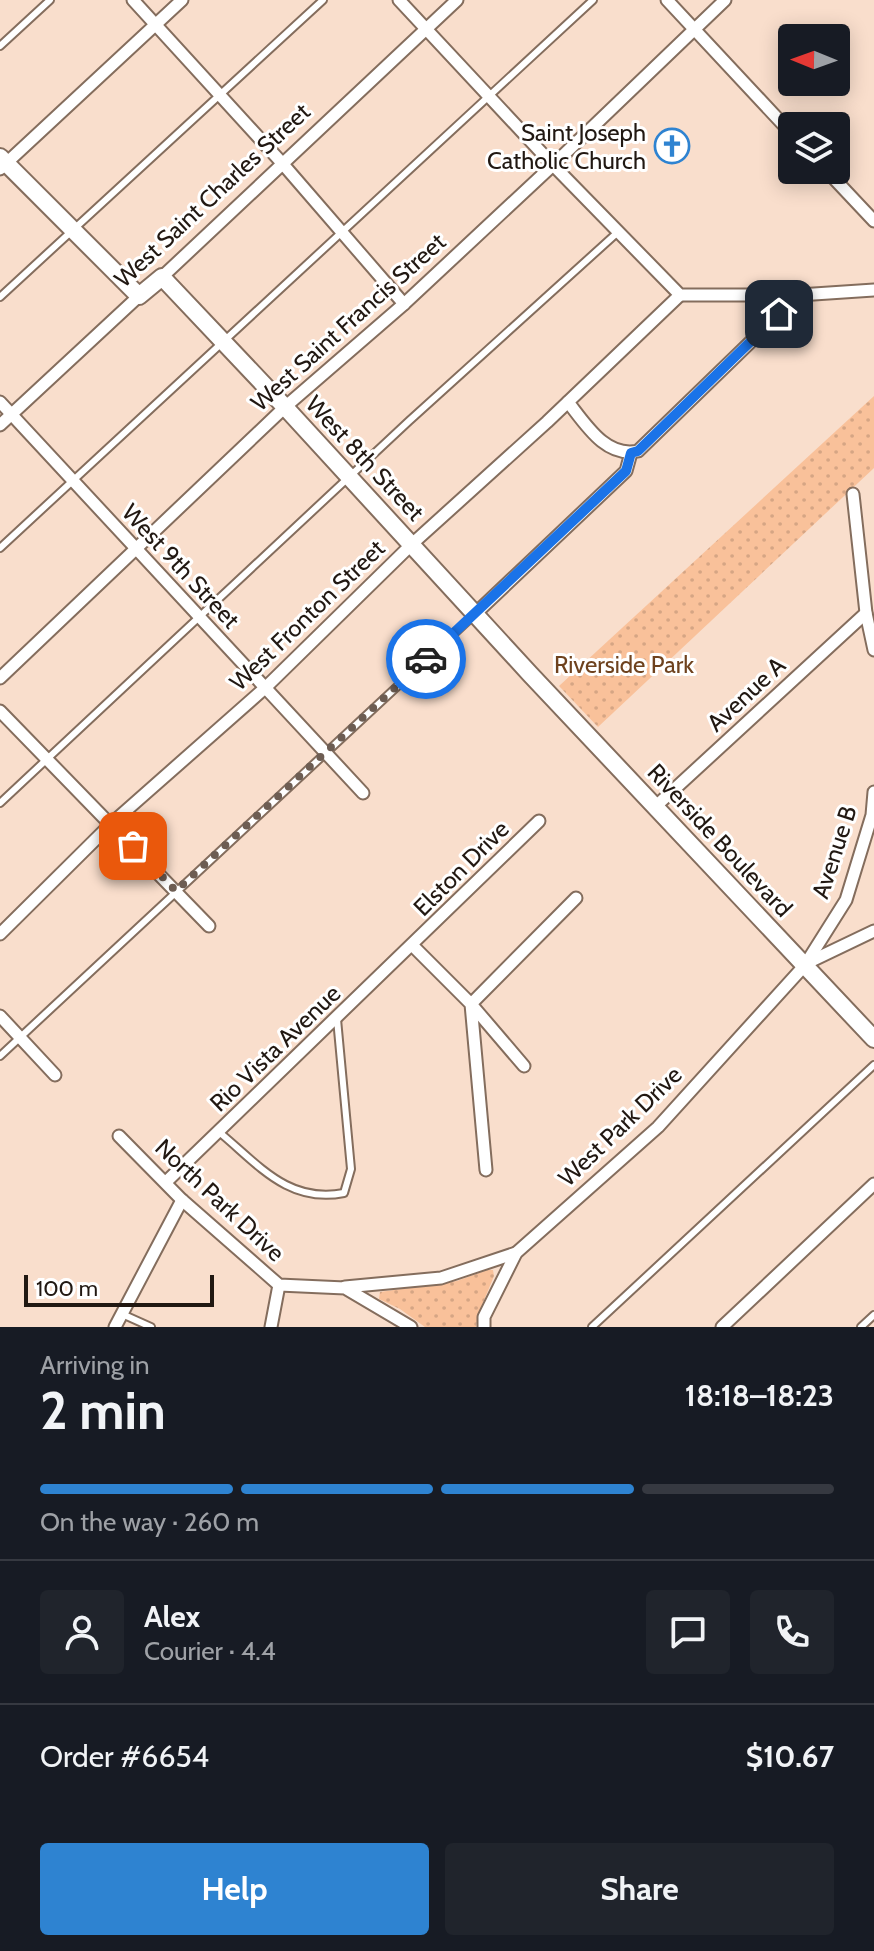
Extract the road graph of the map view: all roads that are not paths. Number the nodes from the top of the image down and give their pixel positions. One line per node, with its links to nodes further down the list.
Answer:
1 (50, 0): 13 (lane)
2 (133, 0): 10 (street)
3 (182, 0): 10 (street)
4 (323, 0): 14 (lane)
5 (399, 0): 11 (street)
6 (457, 0): 11 (street, West Saint Charles Street)
7 (593, 0): 15 (lane)
8 (667, 0): 12 (street)
9 (725, 0): 12 (street, West Saint Francis Street)
10 (157, 25): 14 (street); 17 (street)
11 (426, 28): 15 (street); 18 (street, West Saint Charles Street)
12 (693, 29): 16 (street); 19 (street, West Saint Francis Street)
13 (0, 46)
14 (220, 95): 18 (street); 22 (lane)
15 (489, 96): 19 (street); 24 (lane)
16 (778, 119)
17 (2, 163): 22 (street)
18 (282, 163): 24 (street); 25 (street, West Saint Charles Street)
19 (553, 165): 23 (street); 31 (street, West Saint Francis Street)
20 (839, 184): 21 (street)
21 (874, 221)
22 (71, 229): 29 (street); 30 (lane)
23 (618, 232): 27 (street); 39 (lane)
24 (343, 233): 31 (street); 32 (lane)
25 (162, 277): 29 (street, West Saint Charles Street); 32 (street, West 8th Street)
26 (874, 290): 28 (street)
27 (680, 295): 28 (street); 34 (street, West Fronton Street)
28 (799, 295): 38 (street)
29 (139, 296): 36 (street, West Saint Charles Street)
30 (0, 297)
31 (404, 304): 35 (street, West Saint Francis Street)
32 (224, 343): 35 (street, West 8th Street); 40 (lane)
33 (0, 402): 36 (street, West 9th Street)
34 (568, 402): 38 (street); 42 (street, West Fronton Street)
35 (285, 407): 39 (street, West 8th Street); 44 (street, West Saint Francis Street)
36 (11, 415): 37 (street, West Saint Charles Street); 40 (street, West 9th Street)
37 (0, 425)
38 (631, 453): 46 (street)
39 (350, 477): 42 (street, West 8th Street); 47 (lane)
40 (73, 481): 43 (lane); 44 (street, West 9th Street)
41 (853, 494): 45 (street)
42 (412, 544): 46 (street, West 8th Street); 51 (street, West Fronton Street)
43 (0, 548)
44 (135, 549): 47 (street, West 9th Street); 50 (street, West Saint Francis Street)
45 (866, 613): 48 (street); 58 (street, Avenue A)
46 (475, 614): 49 (street, West 8th Street); 53 (lane)
47 (199, 618): 51 (street, West 9th Street); 54 (lane)
48 (874, 650)
49 (530, 674): 58 (street, Riverside Boulevard)
50 (0, 678)
51 (265, 688): 53 (street, West 9th Street); 60 (street, West Fronton Street)
52 (0, 711): 54 (street)
53 (325, 752): 56 (street, West 9th Street); 61 (lane)
54 (47, 759): 57 (lane); 60 (street)
55 (874, 792): 67 (street, Avenue B)
56 (363, 793)
57 (0, 803)
58 (655, 807): 67 (street, Riverside Boulevard)
59 (539, 821): 66 (street, Elston Drive)
60 (112, 823): 61 (street); 65 (street, West Fronton Street)
61 (176, 891): 63 (street); 71 (lane)
62 (576, 898): 68 (street)
63 (209, 926)
64 (874, 931): 67 (street)
65 (0, 934)
66 (413, 946): 68 (street); 70 (street, Rio Vista Avenue)
67 (805, 965): 72 (street, Riverside Boulevard); 83 (street, West Park Drive)
68 (471, 1004): 75 (street); 79 (street)
69 (0, 1016): 71 (street)
70 (337, 1019): 77 (street, Rio Vista Avenue); 77 (lane)
71 (21, 1038): 73 (lane); 76 (street)
72 (874, 1039)
73 (0, 1056)
74 (874, 1065): 93 (lane)
75 (524, 1066)
76 (55, 1075)
77 (219, 1132): 80 (street, Rio Vista Avenue)
78 (119, 1136): 80 (street, North Park Drive)
79 (486, 1170)
80 (166, 1182): 82 (street, North Park Drive)
81 (874, 1184): 94 (street)
82 (182, 1200): 84 (street, North Park Drive); 86 (street)
83 (516, 1253): 85 (street, North Park Drive); 92 (street, West Park Drive)
84 (279, 1285): 85 (street, North Park Drive); 90 (street)
85 (345, 1288): 91 (street, North Park Drive)
86 (122, 1314): 88 (street); 89 (lane)
87 (874, 1315): 95 (lane)
88 (115, 1327)
89 (151, 1327)
90 (271, 1327)
91 (411, 1327)
92 (484, 1327)
93 (592, 1327)
94 (722, 1327)
95 (861, 1327)

